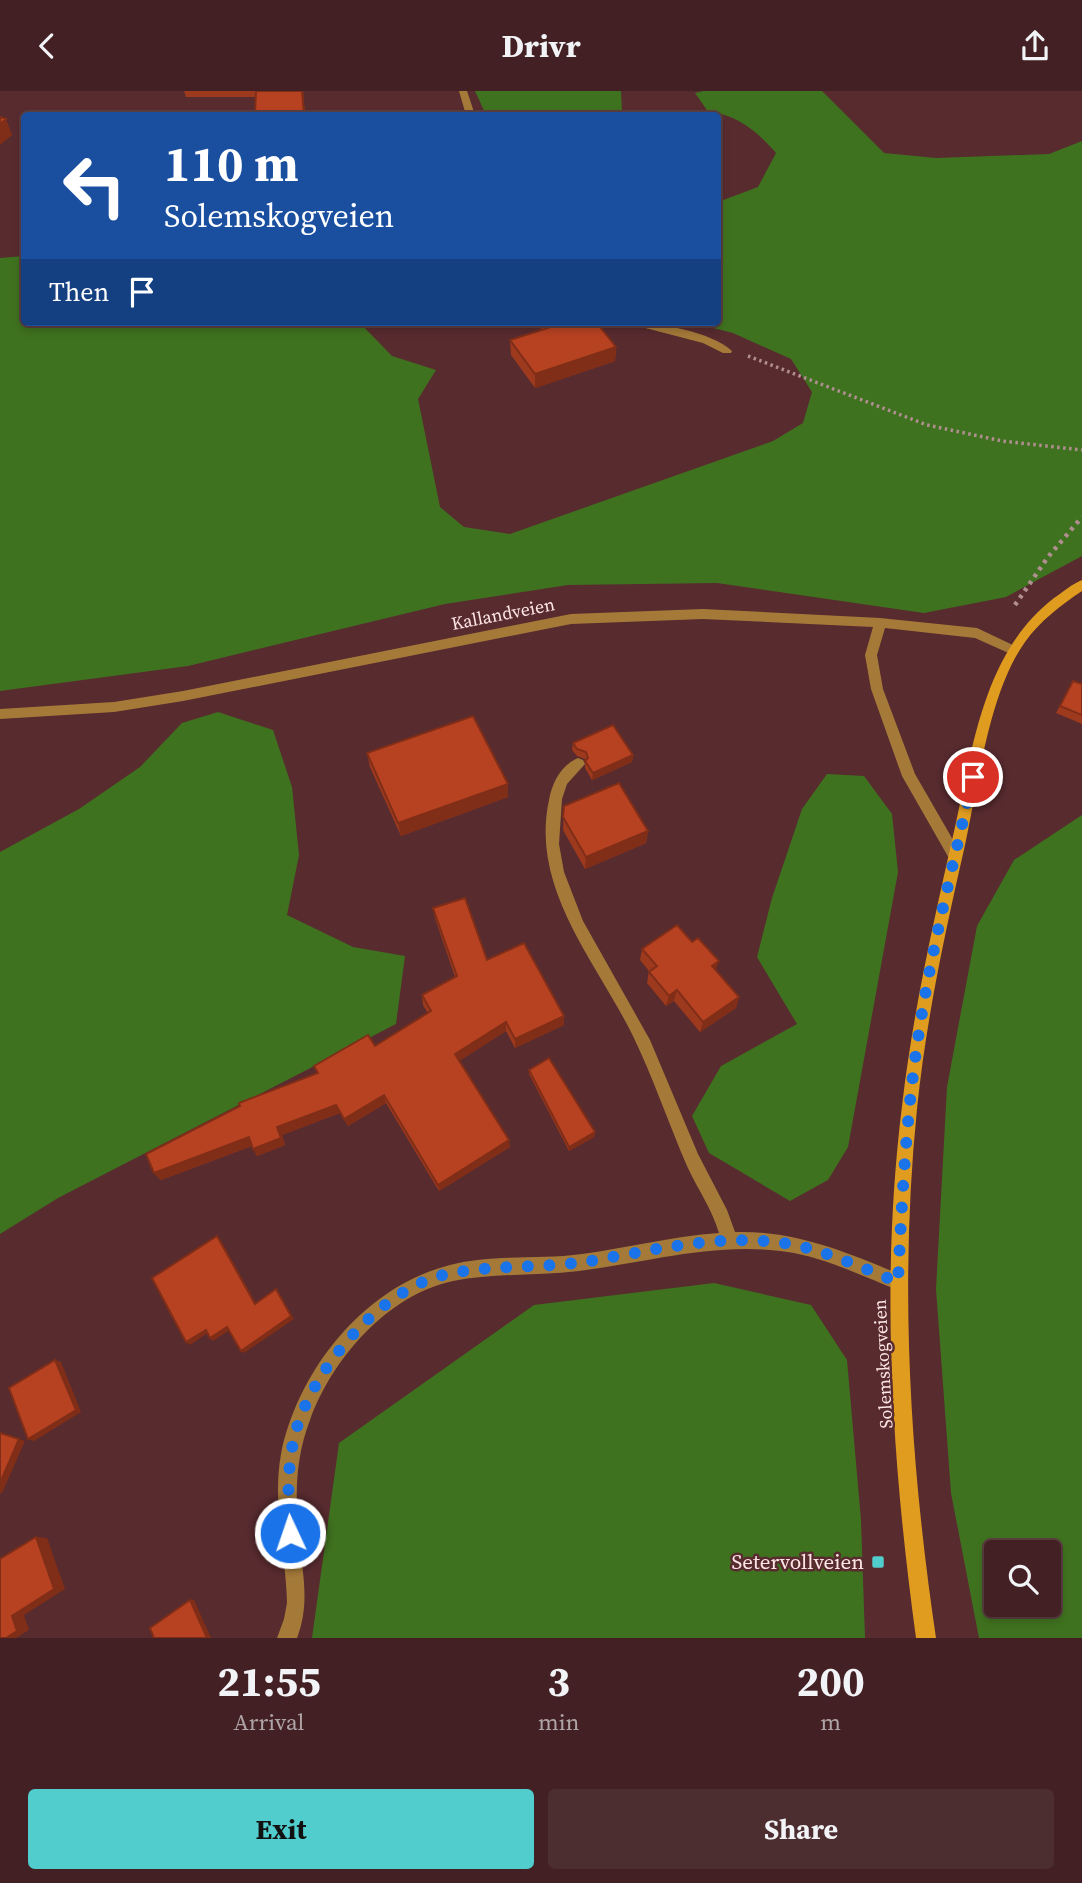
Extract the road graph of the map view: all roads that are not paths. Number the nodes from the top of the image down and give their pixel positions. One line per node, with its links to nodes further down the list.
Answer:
1 (463, 91): 2 (lane)
2 (470, 112)
3 (650, 326): 4 (lane)
4 (727, 351)
5 (1082, 585): 7 (street, Solemskogveien)
6 (880, 623): 7 (lane, Kallandveien); 8 (lane, Kallandveien); 10 (lane)
7 (1013, 650): 10 (street, Solemskogveien)
8 (0, 714)
9 (578, 764): 11 (lane)
10 (955, 856): 12 (street, Solemskogveien)
11 (728, 1241): 12 (lane); 13 (lane)
12 (898, 1282): 14 (street, Solemskogveien)
13 (287, 1638)
14 (926, 1638)

